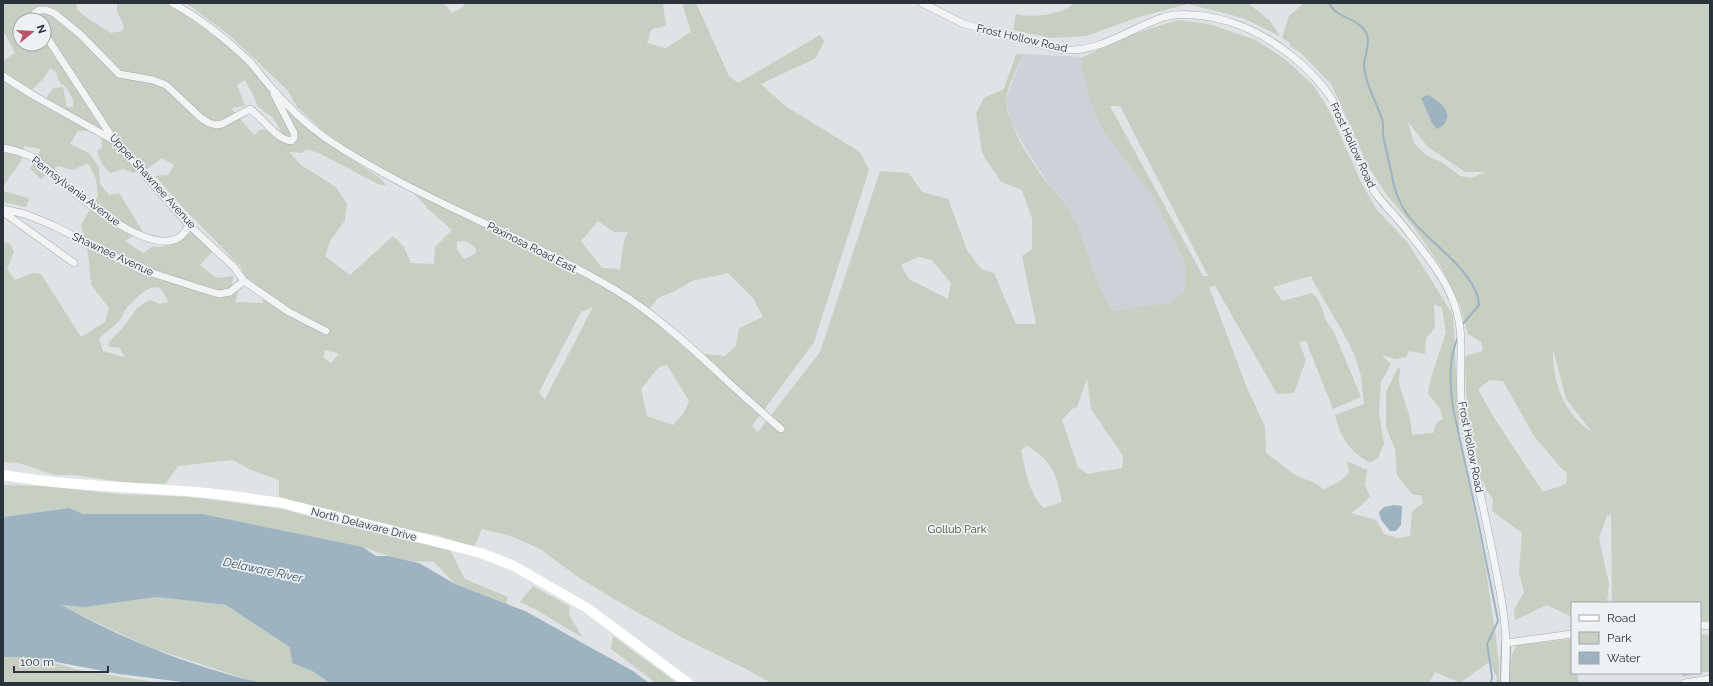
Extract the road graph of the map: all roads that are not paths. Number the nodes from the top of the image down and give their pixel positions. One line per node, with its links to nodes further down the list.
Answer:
1 (172, 3): 8 (street, Paxinosa Road East)
2 (922, 3): 20 (street, Frost Hollow Road)
3 (36, 12): 4 (street, Paxinosa Road East)
4 (51, 12)
5 (52, 12): 8 (street, Paxinosa Road East)
6 (52, 45): 9 (street, Upper Shawnee Avenue)
7 (3, 76): 9 (street)
8 (270, 86): 17 (street, Paxinosa Road East)
9 (114, 140): 13 (street, Upper Shawnee Avenue)
10 (3, 148): 13 (street, Pennsylvania Avenue)
11 (3, 209): 15 (street, Shawnee Avenue)
12 (3, 212): 14 (street)
13 (189, 225): 15 (street, Upper Shawnee Avenue)
14 (74, 263)
15 (244, 281): 16 (street, Upper Shawnee Avenue)
16 (326, 331)
17 (781, 429)
18 (3, 475): 22 (main road, North Delaware Drive)
19 (1571, 634): 20 (street)
20 (1506, 643): 23 (street, Frost Hollow Road)
21 (1710, 679): 24 (street)
22 (688, 683)
23 (1505, 683)
24 (1685, 683)

